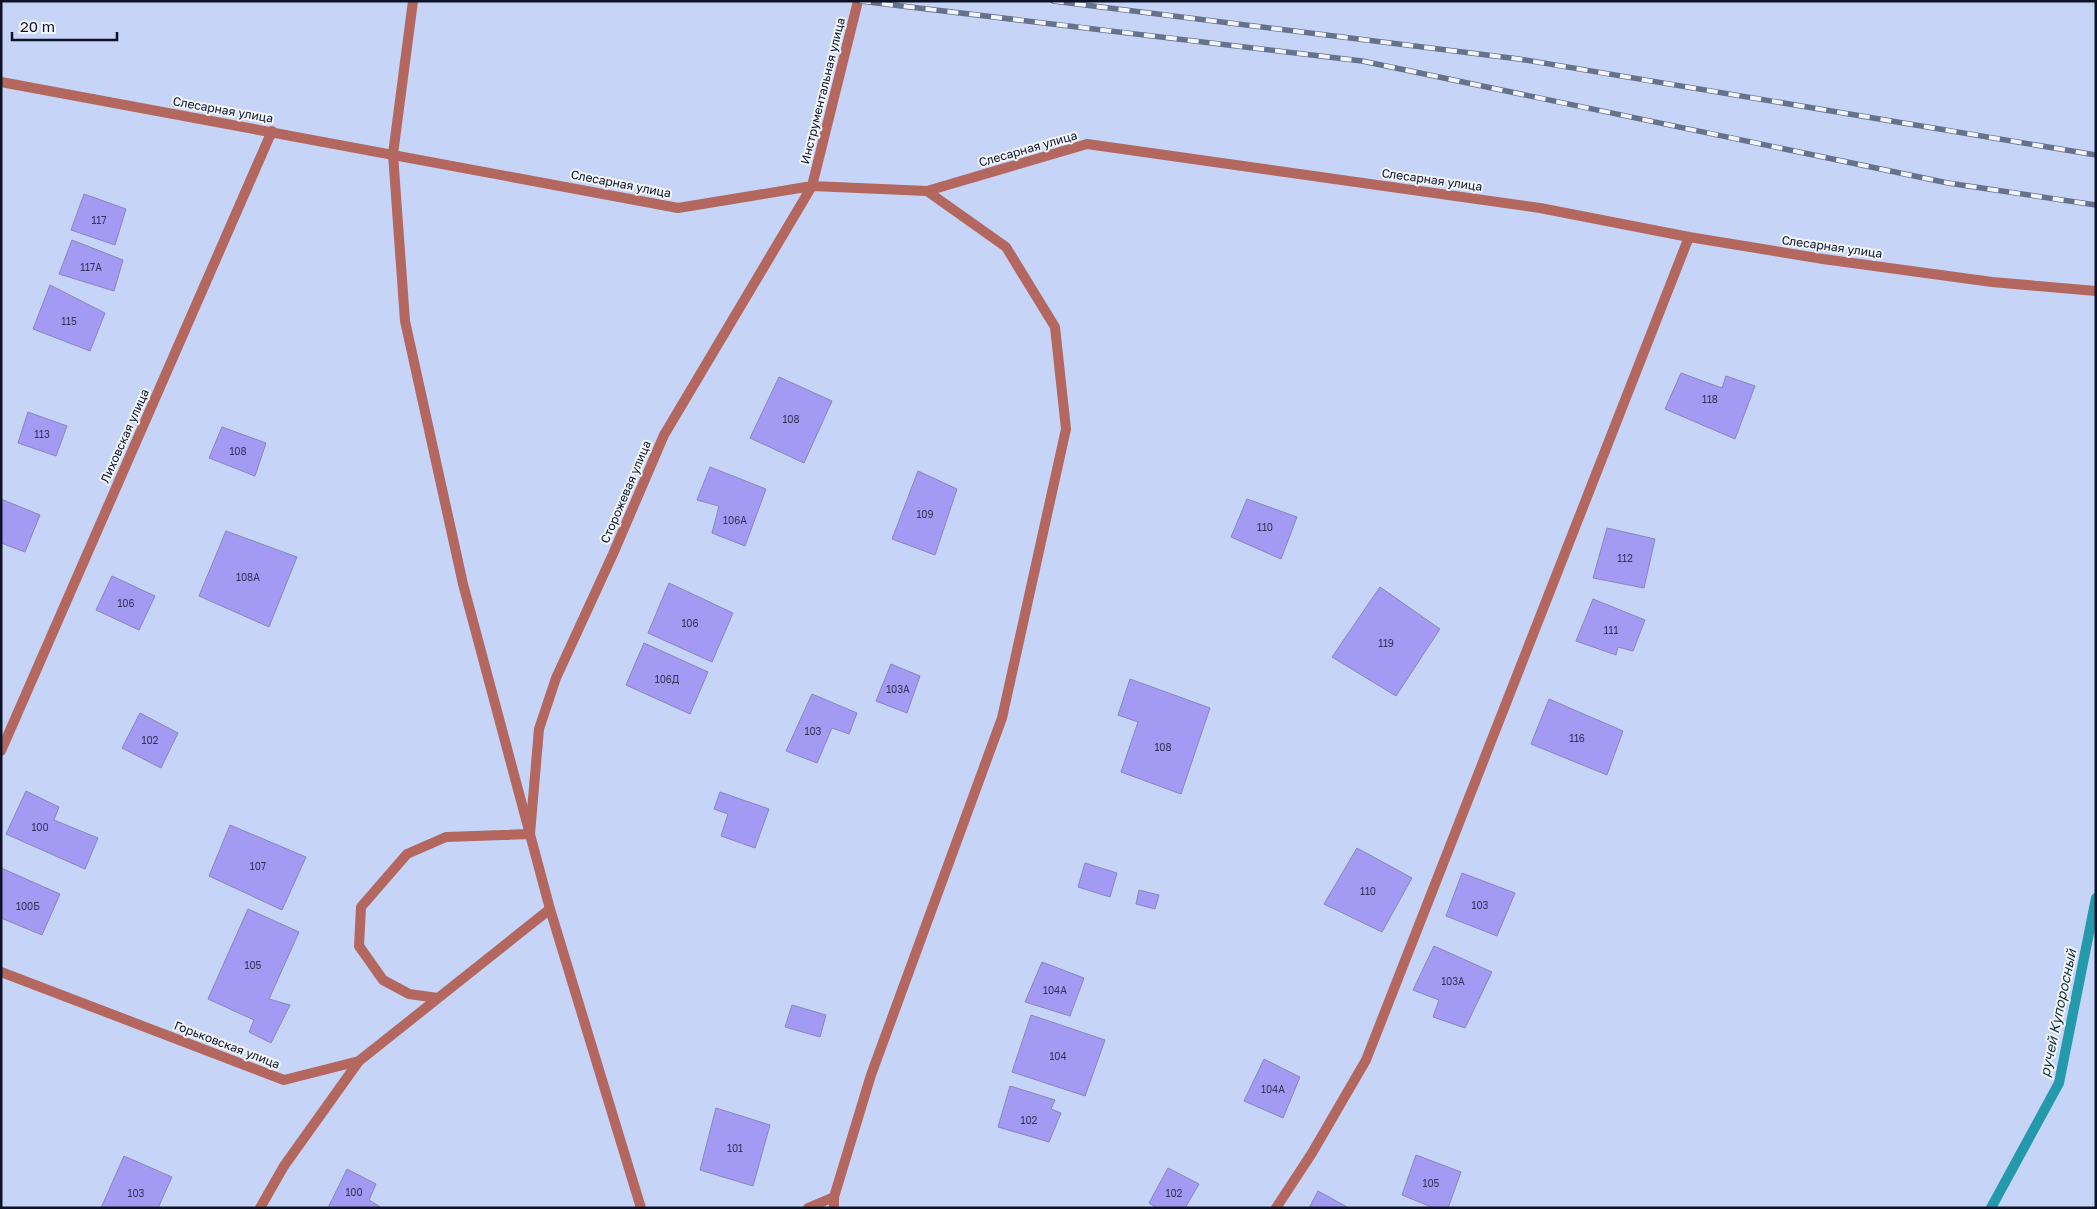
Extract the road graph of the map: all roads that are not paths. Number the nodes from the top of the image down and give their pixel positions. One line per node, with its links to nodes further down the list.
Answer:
1 (413, 1): 5 (street)
2 (858, 1): 6 (street, Инструментальная улица)
3 (1, 82): 4 (street, Слесарная улица)
4 (272, 131): 5 (street, Слесарная улица); 10 (street, Лиховская улица)
5 (393, 154): 6 (street, Слесарная улица); 11 (street)
6 (812, 186): 7 (street, Слесарная улица); 11 (street, Сторожевая улица)
7 (927, 191): 8 (street, Слесарная улица); 16 (street)
8 (1689, 238): 9 (street, Слесарная улица); 22 (street)
9 (2096, 291)
10 (1, 751)
11 (530, 834): 12 (street); 14 (street)
12 (550, 909): 14 (street, Горьковская улица); 17 (street)
13 (1, 972): 15 (street, Горьковская улица)
14 (438, 998): 15 (street, Горьковская улица)
15 (359, 1061): 18 (street)
16 (834, 1197): 20 (street); 21 (street)
17 (640, 1205): 19 (street)
18 (260, 1208)
19 (650, 1208)
20 (808, 1208)
21 (834, 1208)
22 (1276, 1208)

